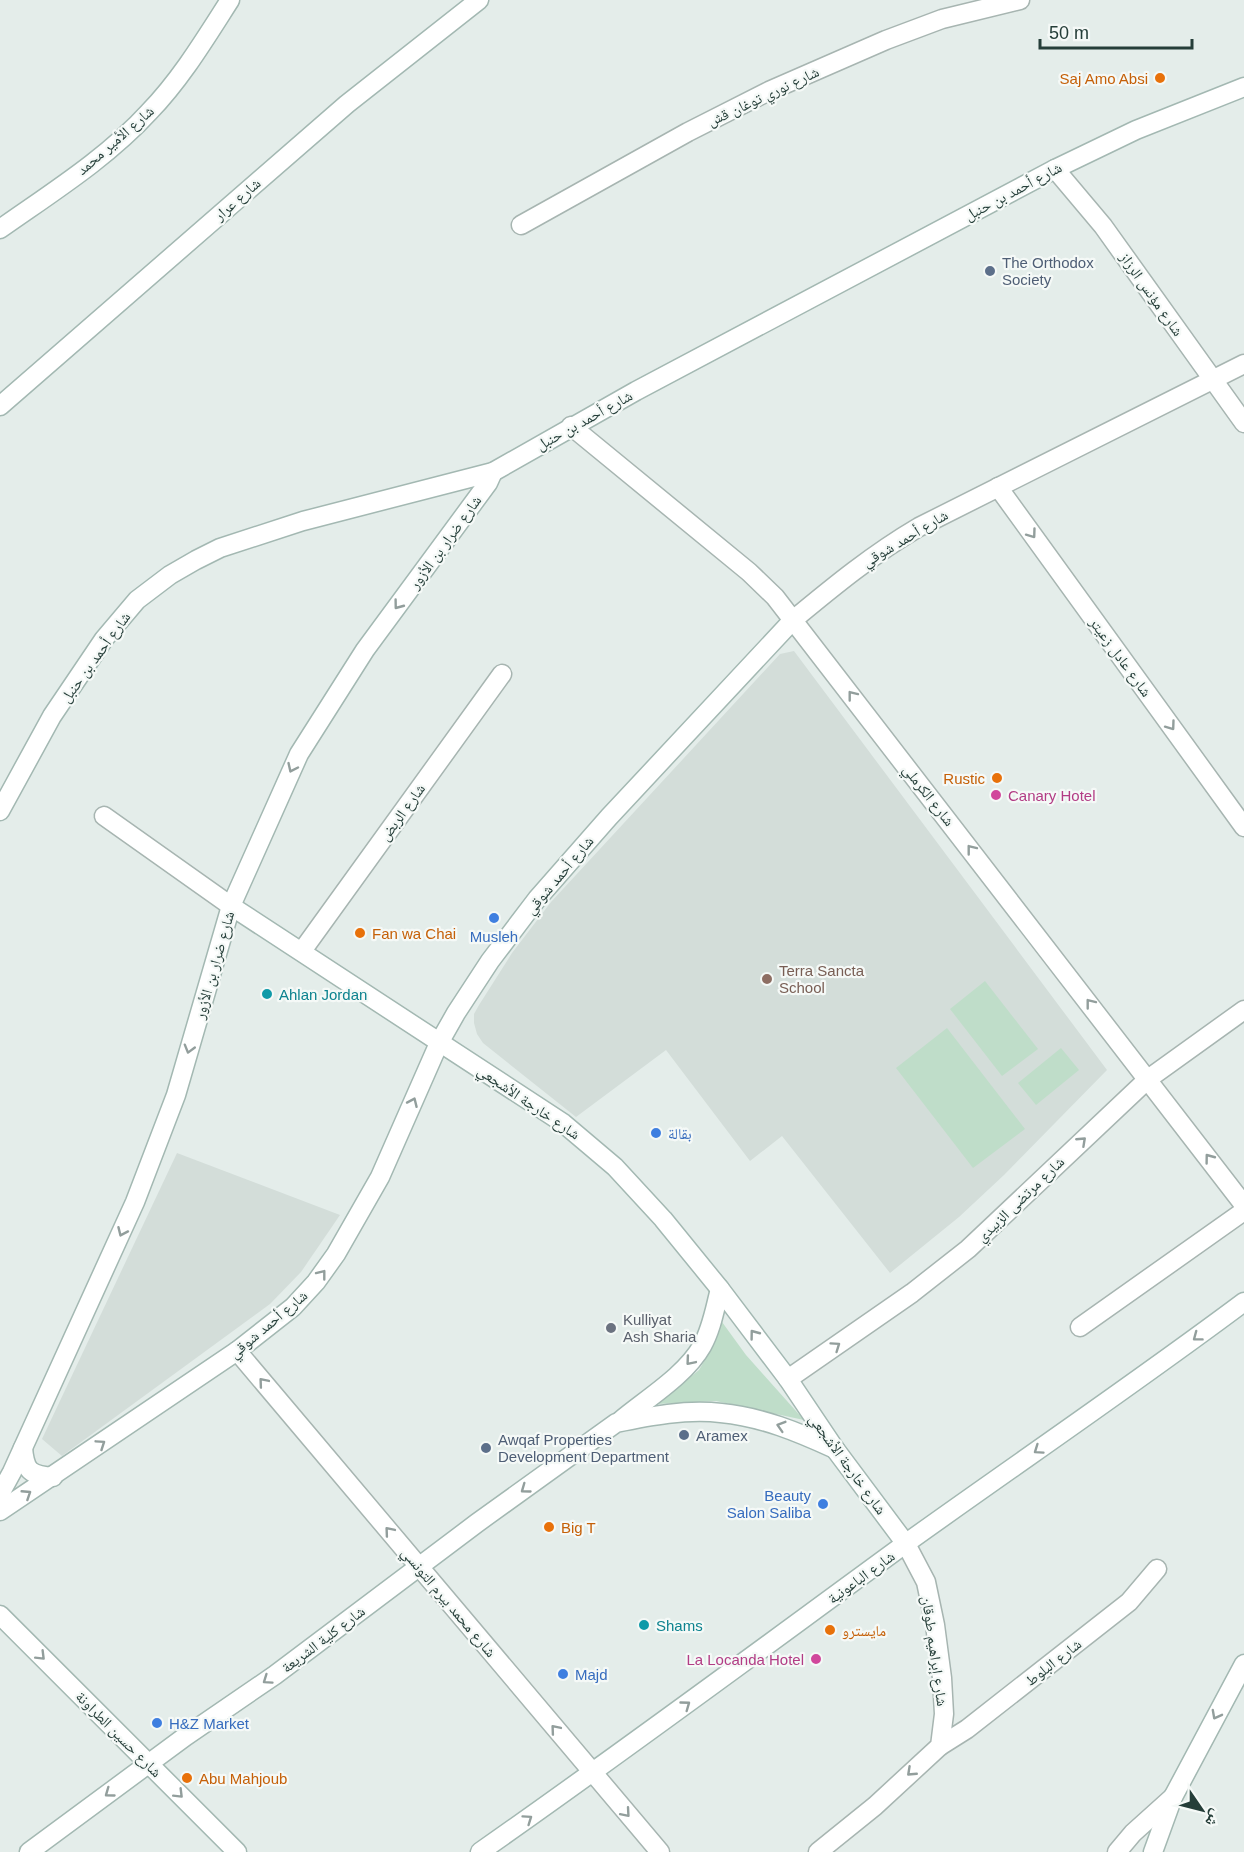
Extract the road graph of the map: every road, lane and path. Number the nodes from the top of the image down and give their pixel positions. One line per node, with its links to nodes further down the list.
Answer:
1 (230, 0): 7 (street, شارع الأمير محمد)
2 (479, 0): 10 (street, شارع عرار)
3 (1020, 0): 6 (street, شارع نوري توغان قش)
4 (1244, 87): 5 (street, شارع أحمد بن حنبل)
5 (1055, 169): 9 (street, شارع مؤنس الرزاز); 12 (street, شارع أحمد بن حنبل)
6 (521, 225)
7 (0, 229)
8 (1244, 364): 9 (street, شارع أحمد شوقي)
9 (1213, 380): 11 (street, شارع مؤنس الرزاز); 14 (street, شارع أحمد شوقي)
10 (0, 406)
11 (1244, 423)
12 (571, 426): 13 (street, شارع أحمد بن حنبل); 15 (street, شارع الكرملي)
13 (493, 472): 17 (street, شارع أحمد بن حنبل); 20 (street, شارع ضرار بن الأزور, one-way to 20)
14 (998, 487): 15 (street, شارع أحمد شوقي); 19 (street, شارع عادل زعيتر, one-way to 19)
15 (794, 620): 23 (street, شارع أحمد شوقي); 24 (street, شارع الكرملي, one-way to 15)
16 (502, 674): 21 (street, شارع الربض)
17 (0, 811)
18 (104, 816): 20 (street, شارع خارجة الأشجعي)
19 (1244, 827)
20 (231, 906): 21 (street, شارع خارجة الأشجعي); 33 (street, شارع ضرار بن الأزور, one-way to 33)
21 (302, 951): 23 (street, شارع خارجة الأشجعي)
22 (1244, 1010): 24 (street, شارع مرتضى الزبيدي)
23 (440, 1043): 27 (street, شارع خارجة الأشجعي); 30 (street, شارع أحمد شوقي, one-way to 23)
24 (1149, 1079): 25 (street, شارع الكرملي, one-way to 24); 31 (street, شارع مرتضى الزبيدي, one-way to 24)
25 (1244, 1205)
26 (1244, 1212): 29 (street)
27 (720, 1288): 31 (street, شارع خارجة الأشجعي, one-way to 27); 32 (street, شارع كلية الشريعة, one-way to 32)
28 (1244, 1302): 38 (street, شارع الباعونية, one-way to 38)
29 (1080, 1327)
30 (237, 1351): 35 (street, شارع أحمد شوقي, one-way to 30); 39 (street, شارع محمد بيرم التونسي, one-way to 30)
31 (788, 1379): 34 (street, شارع خارجة الأشجعي)
32 (616, 1424): 34 (street, شارع كلية الشريعة, one-way to 32); 39 (street, شارع كلية الشريعة, one-way to 39)
33 (23, 1448): 35 (street); 36 (street, شارع ضرار بن الأزور)
34 (835, 1449): 38 (street, شارع خارجة الأشجعي)
35 (53, 1477): 37 (street, شارع أحمد شوقي, one-way to 35)
36 (0, 1494)
37 (0, 1511)
38 (906, 1544): 43 (street, شارع إبراهيم طوقان); 45 (street, شارع الباعونية, one-way to 38)
39 (420, 1567): 44 (street, شارع كلية الشريعة, one-way to 44); 45 (street, شارع محمد بيرم التونسي, one-way to 39)
40 (1157, 1569): 43 (street, شارع البلوط)
41 (0, 1615): 44 (street, شارع حسين الطراونة, one-way to 44)
42 (1244, 1664): 46 (street, one-way to 46)
43 (940, 1746): 51 (street, one-way to 51)
44 (148, 1763): 47 (street, شارع كلية الشريعة, one-way to 47); 48 (street, شارع حسين الطراونة, one-way to 48)
45 (592, 1774): 49 (street, شارع الباعونية, one-way to 45); 50 (street, شارع محمد بيرم التونسي, one-way to 50)
46 (1173, 1797): 52 (street); 53 (street)
47 (29, 1852)
48 (237, 1852)
49 (480, 1852)
50 (660, 1852)
51 (818, 1852)
52 (1117, 1852)
53 (1153, 1852)

